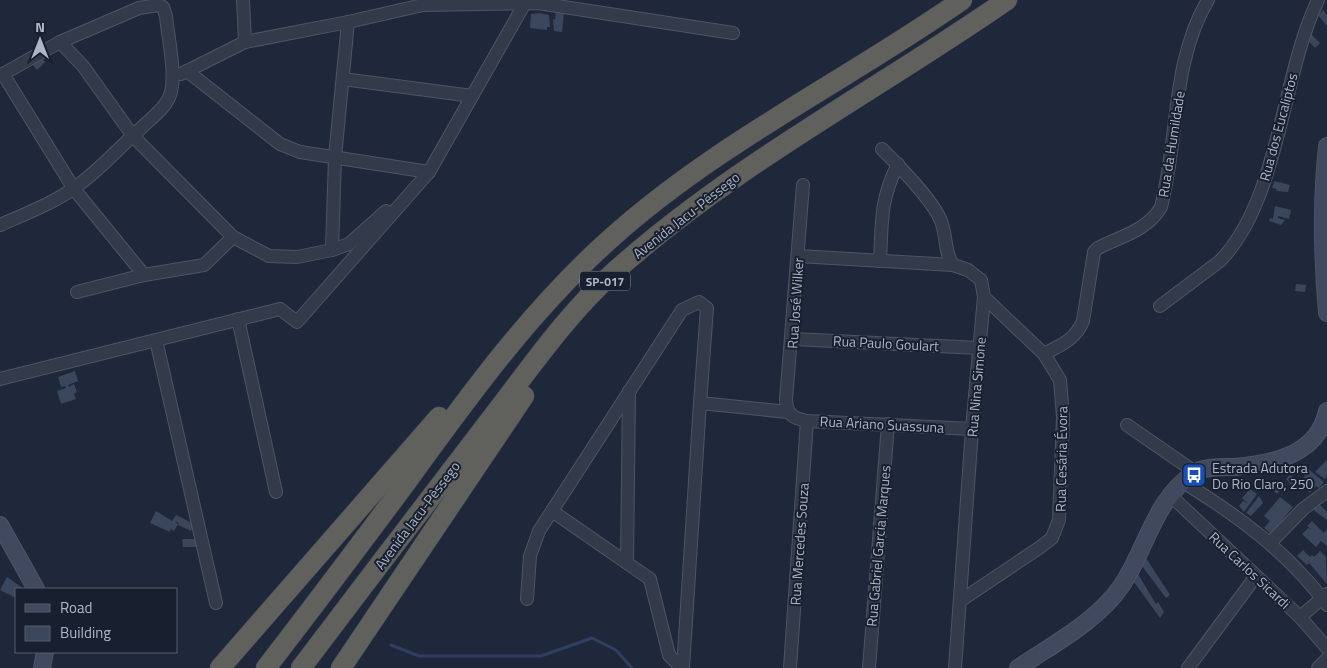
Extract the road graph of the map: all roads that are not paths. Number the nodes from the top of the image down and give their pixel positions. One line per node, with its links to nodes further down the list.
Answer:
1 (244, 0): 12 (street)
2 (962, 0): 45 (highway, Avenida Jacu-Pêssego / SP-017)
3 (1007, 0): 39 (highway, Avenida Jacu-Pêssego / SP-017)
4 (1208, 0): 43 (street, Rua da Humildade)
5 (1318, 0): 36 (street, Rua dos Eucaliptos)
6 (160, 2): 11 (street); 15 (street)
7 (468, 2): 8 (street); 9 (street)
8 (525, 3): 10 (street); 17 (street)
9 (348, 22): 12 (street); 16 (street)
10 (733, 33)
11 (60, 42): 14 (street); 18 (street)
12 (245, 42): 13 (street)
13 (187, 71): 15 (street); 21 (street)
14 (2, 75): 25 (street)
15 (172, 79): 18 (street)
16 (343, 79): 17 (street); 21 (street)
17 (472, 96): 23 (street)
18 (133, 136): 25 (street); 27 (street)
19 (1327, 146): 29 (main road)
20 (882, 149): 22 (street)
21 (335, 157): 23 (street); 28 (street)
22 (898, 164): 31 (street); 32 (street)
23 (430, 172): 28 (street); 38 (street)
24 (803, 185): 30 (street, Rua José Wilker)
25 (74, 189): 26 (street); 33 (street)
26 (0, 225)
27 (232, 238): 28 (street); 33 (street)
28 (332, 250)
29 (1325, 254): 37 (main road)
30 (798, 256): 31 (street); 40 (street, Rua José Wilker)
31 (880, 260): 32 (street)
32 (953, 265): 35 (street, Rua Nina Simone)
33 (144, 275): 34 (street)
34 (77, 292)
35 (984, 297): 42 (street, Rua Nina Simone); 43 (street, Rua Cesária Évora)
36 (1160, 306)
37 (1327, 313)
38 (238, 319): 41 (street); 55 (street)
39 (554, 337): 75 (highway, Avenida Jacu-Pêssego / SP-017); 76 (highway)
40 (793, 339): 42 (street, Rua Paulo Goulart); 49 (street, Rua José Wilker)
41 (156, 340): 44 (street); 67 (street)
42 (978, 348): 53 (street, Rua Nina Simone)
43 (1044, 354): 66 (street, Rua Cesária Évora)
44 (0, 379)
45 (478, 383): 73 (highway); 74 (highway, Avenida Jacu-Pêssego / SP-017)
46 (629, 391): 47 (street); 58 (street); 61 (street)
47 (700, 403): 49 (street, Rua Ariano Suassuna); 77 (street)
48 (1327, 411): 54 (main road)
49 (791, 415): 50 (street, Rua Ariano Suassuna)
50 (807, 421): 51 (street, Rua Ariano Suassuna); 78 (street, Rua Mercedes Souza)
51 (888, 424): 53 (street, Rua Ariano Suassuna); 79 (street, Rua Gabriel Garcia Marques)
52 (1127, 425): 54 (street)
53 (972, 429): 66 (street, Rua Nina Simone)
54 (1189, 477): 56 (main road); 60 (street)
55 (276, 492)
56 (1170, 495): 62 (street, Rua Carlos Sicardi); 81 (main road)
57 (1325, 496): 60 (street)
58 (552, 510): 61 (street); 65 (street)
59 (0, 525): 63 (main road)
60 (1270, 544): 64 (street)
61 (627, 563): 77 (street)
62 (1256, 576): 68 (street, Rua Carlos Sicardi); 82 (street)
63 (35, 588)
64 (1325, 599): 68 (street)
65 (527, 600)
66 (960, 601): 80 (street, Rua Nina Simone)
67 (216, 603)
68 (1300, 616): 69 (street, Rua Carlos Sicardi)
69 (1327, 648)
70 (45, 653): 72 (main road)
71 (1327, 659): 83 (street)
72 (42, 668)
73 (220, 668)
74 (266, 668)
75 (300, 668)
76 (341, 668)
77 (682, 668)
78 (790, 668)
79 (869, 668)
80 (955, 668)
81 (1018, 668)
82 (1188, 668)
83 (1318, 668)

